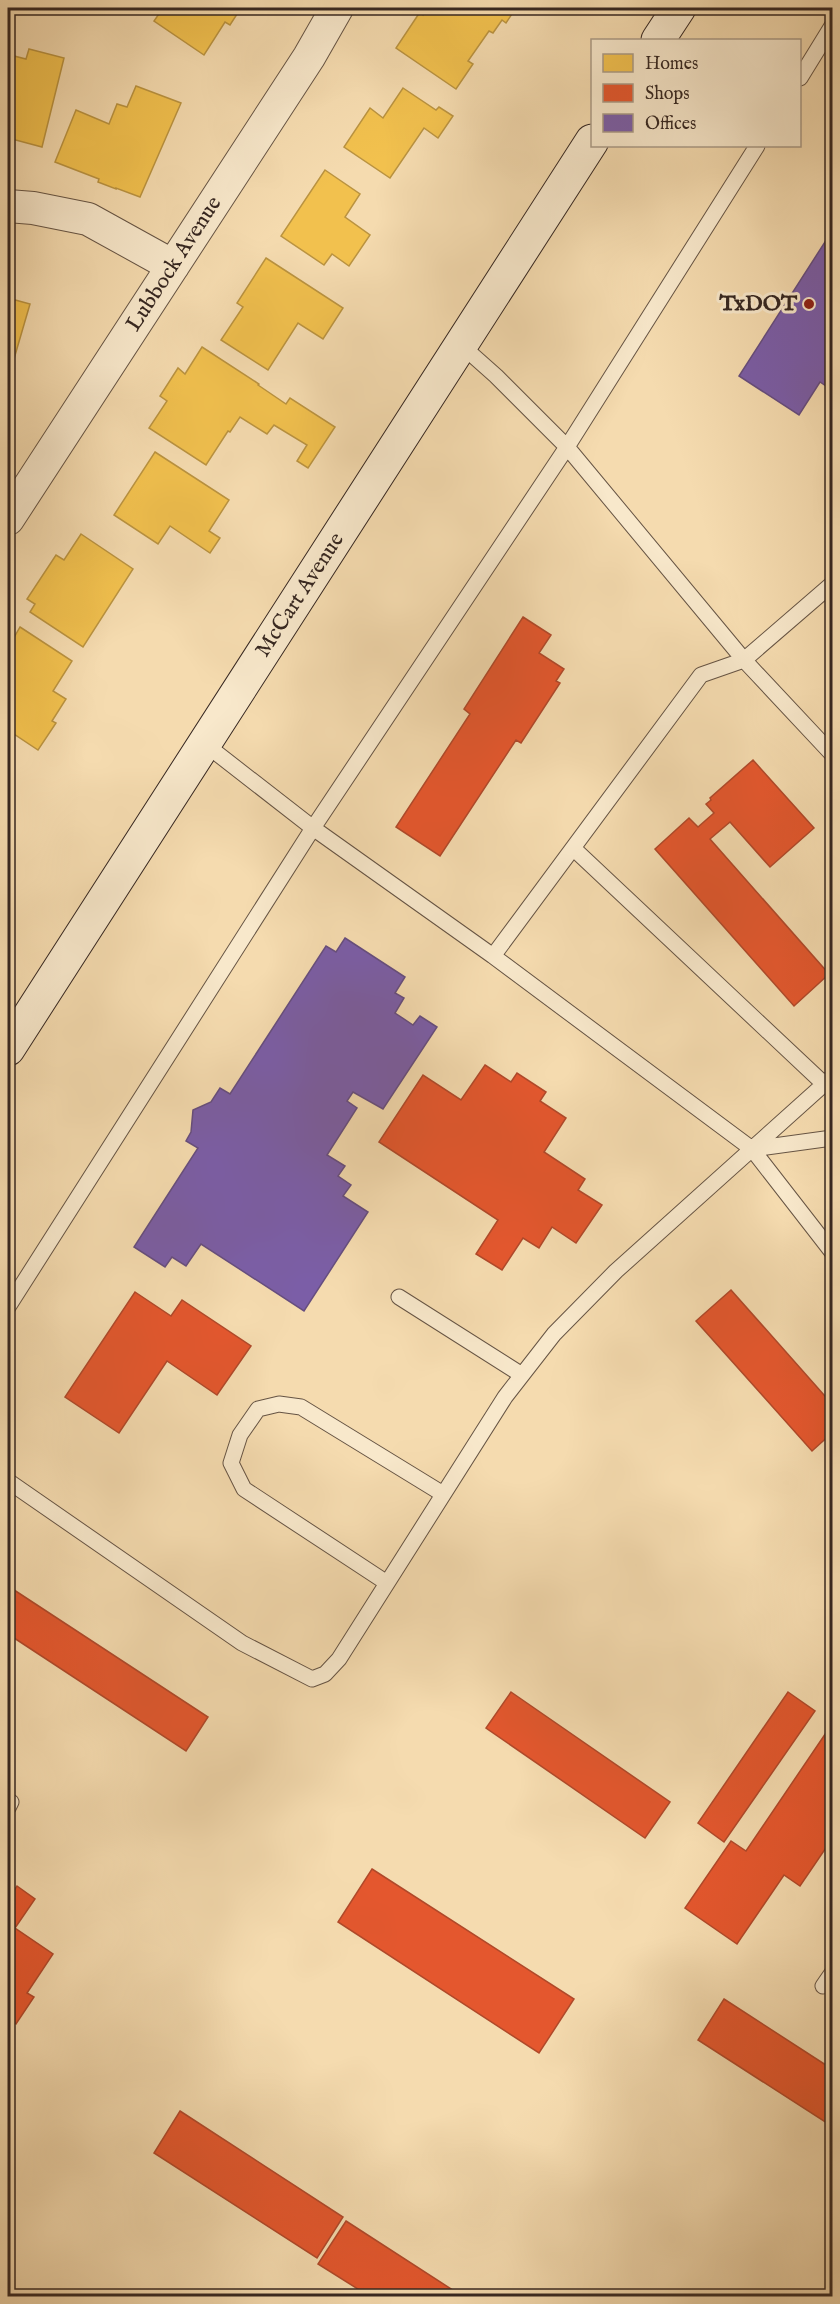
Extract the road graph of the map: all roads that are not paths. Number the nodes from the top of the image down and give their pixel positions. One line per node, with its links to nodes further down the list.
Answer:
1 (337, 8): 9 (street, Lubbock Avenue)
2 (679, 8): 4 (main road)
3 (832, 26): 5 (lane)
4 (659, 39)
5 (801, 76)
6 (591, 143): 10 (main road, McCart Avenue)
7 (756, 147): 11 (lane)
8 (8, 206): 9 (street)
9 (173, 266): 12 (street, Lubbock Avenue)
10 (460, 345): 11 (lane); 15 (main road, McCart Avenue)
11 (567, 447): 14 (lane); 17 (lane)
12 (8, 519)
13 (832, 584): 14 (lane)
14 (744, 660): 16 (lane); 18 (lane)
15 (205, 744): 17 (lane); 20 (main road, McCart Avenue)
16 (832, 754)
17 (313, 828): 19 (lane); 26 (lane)
18 (573, 848): 19 (lane); 21 (lane)
19 (493, 956): 23 (lane)
20 (8, 1049)
21 (828, 1081): 23 (lane)
22 (832, 1138): 23 (lane)
23 (752, 1149): 24 (lane); 27 (lane)
24 (832, 1252)
25 (399, 1297): 27 (lane)
26 (8, 1307)
27 (522, 1376): 29 (lane)
28 (8, 1481): 30 (lane)
29 (443, 1494): 30 (lane); 30 (lane)
30 (387, 1583)
31 (8, 1800): 32 (lane)
32 (8, 1808)
33 (832, 1973): 34 (lane)
34 (823, 1986)

